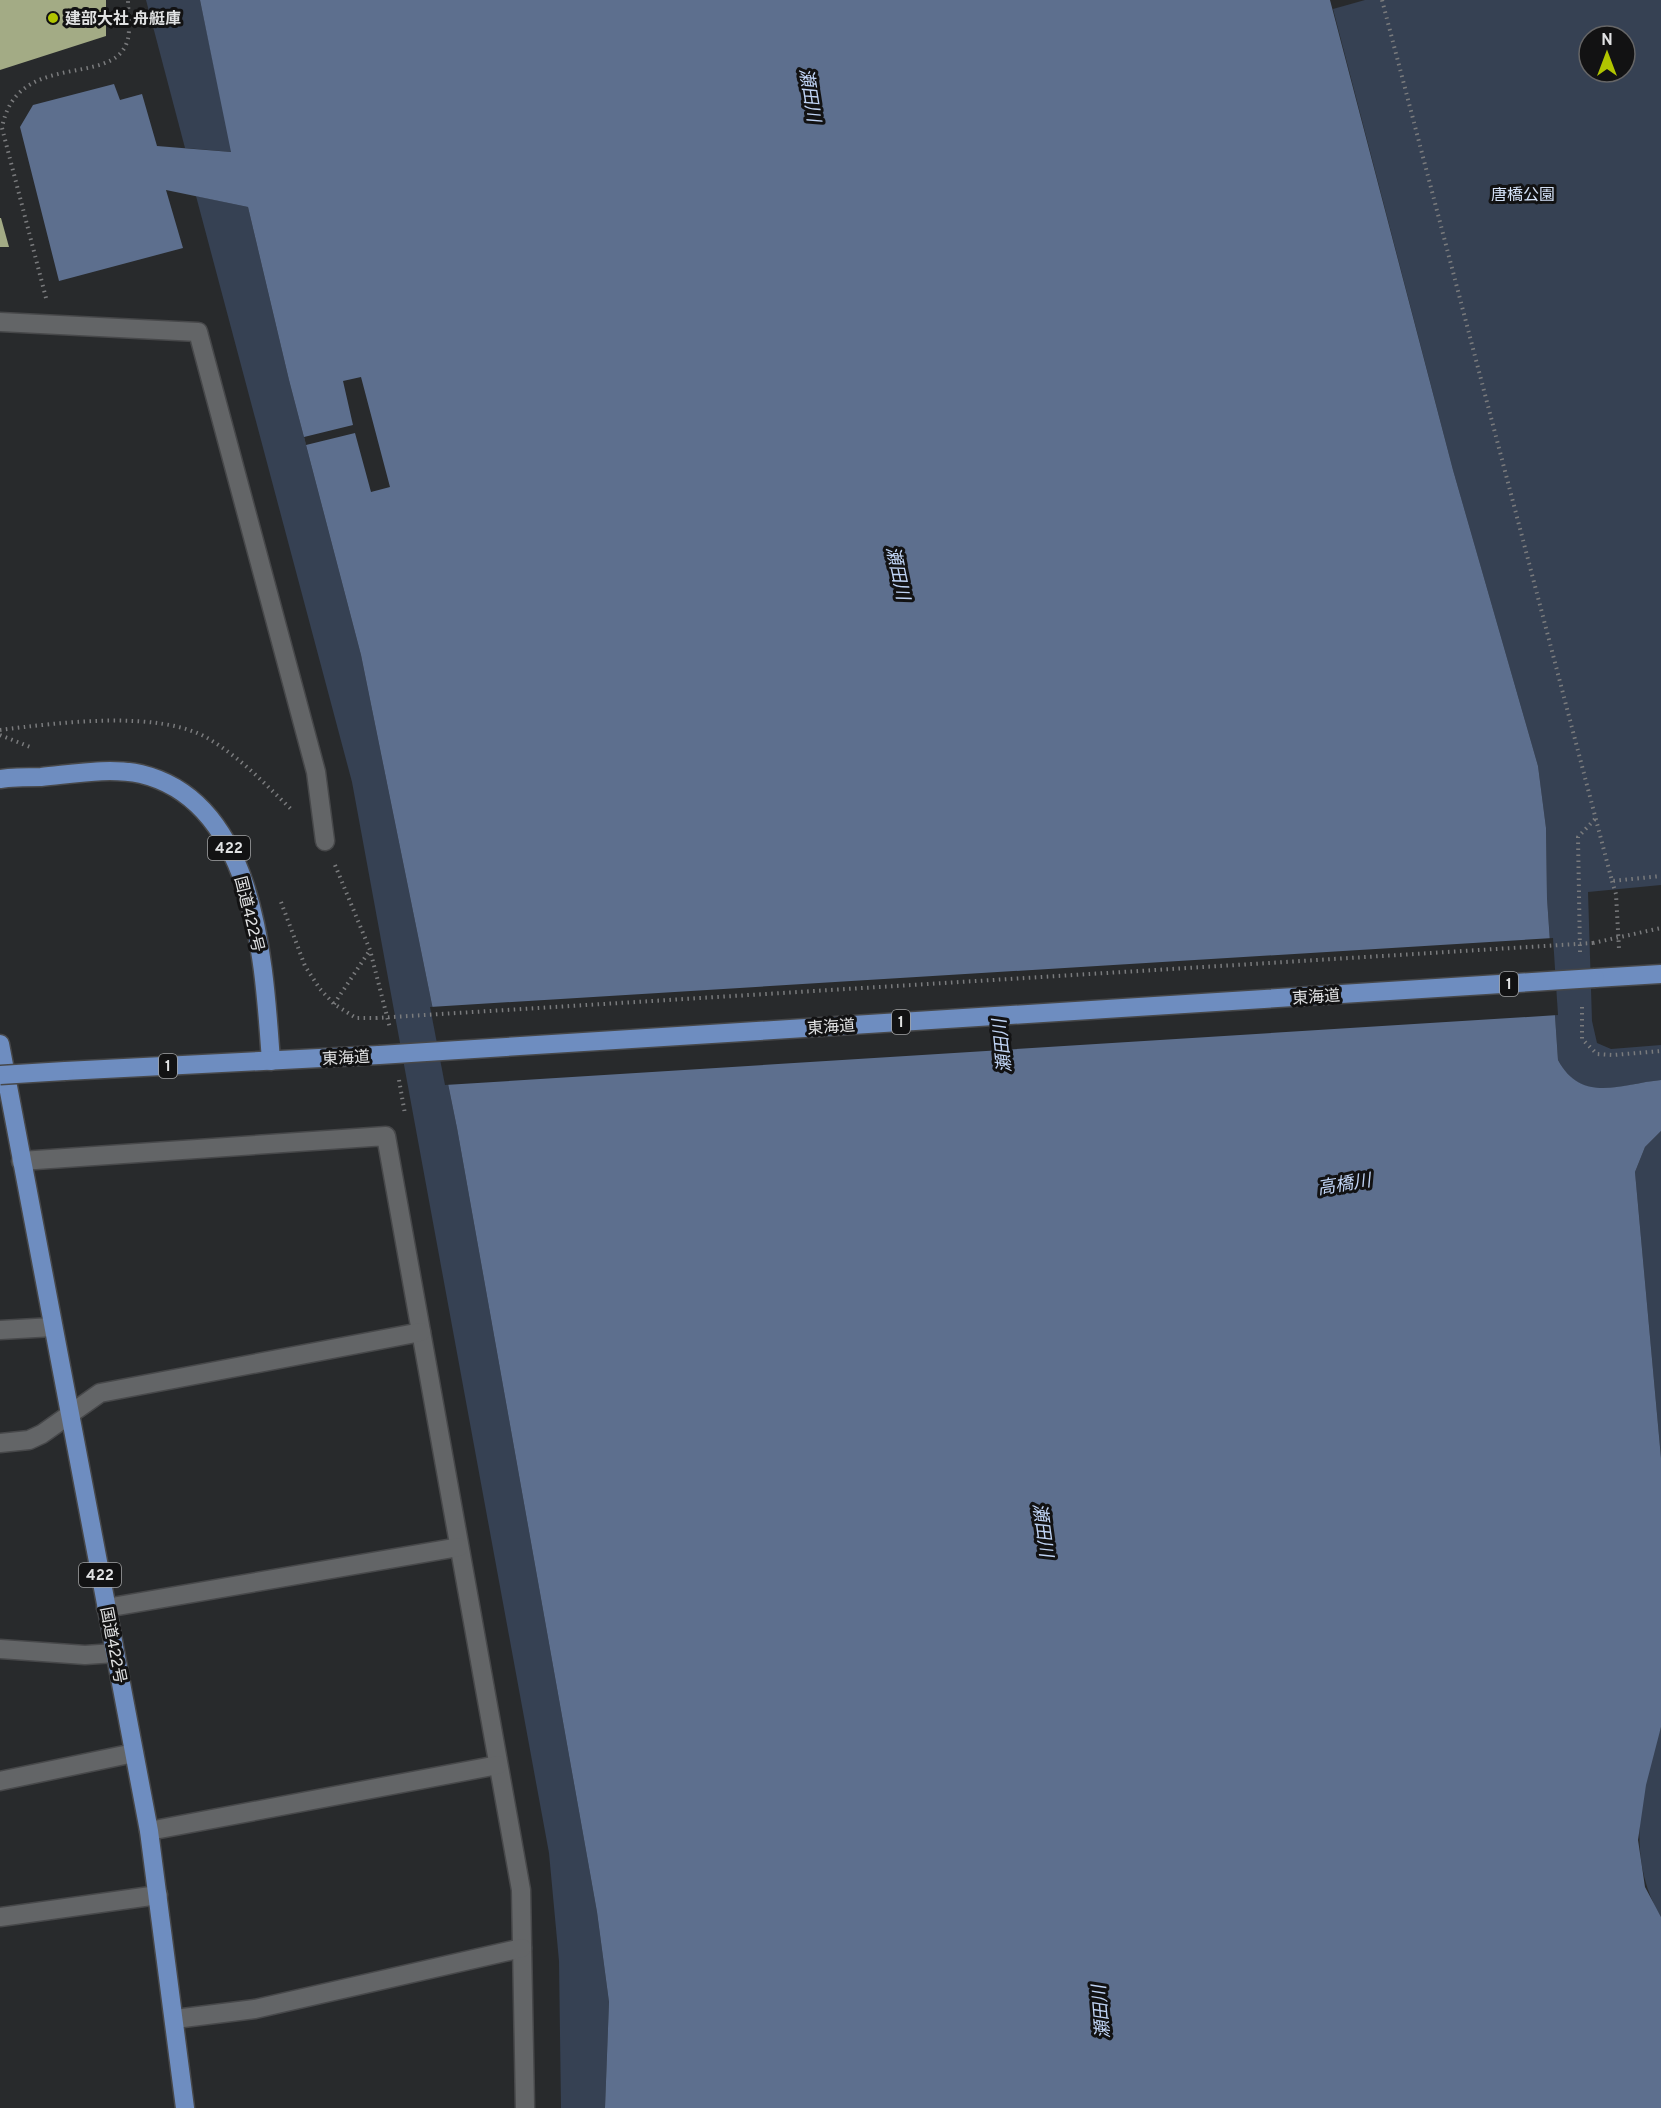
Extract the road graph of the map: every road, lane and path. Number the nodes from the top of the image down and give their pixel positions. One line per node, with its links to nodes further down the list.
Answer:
1 (128, 0): 4 (path)
2 (1382, 0): 8 (path)
3 (0, 322): 4 (street)
4 (52, 325): 6 (street)
5 (0, 779): 16 (highway, 国道422号 / 422)
6 (325, 841)
7 (1661, 876): 8 (path)
8 (1612, 881): 10 (path)
9 (1661, 928): 10 (path)
10 (1618, 938): 14 (path, bridge)
11 (370, 950): 13 (path)
12 (1661, 974): 16 (highway, 東海道 / 1, bridge)
13 (334, 1004)
14 (376, 1018)
15 (0, 1044): 17 (highway, 国道422号 / 422)
16 (271, 1061): 17 (highway, 東海道 / 1, bridge)
17 (2, 1075): 18 (highway, 国道422号 / 422)
18 (21, 1161): 19 (highway, 国道422号 / 422); 21 (street)
19 (54, 1327): 20 (street); 22 (highway, 国道422号 / 422)
20 (0, 1330)
21 (421, 1332): 22 (street); 24 (street)
22 (70, 1414): 23 (street); 25 (highway, 国道422号 / 422)
23 (0, 1443)
24 (459, 1547): 25 (street); 29 (street)
25 (106, 1608): 27 (highway, 国道422号 / 422)
26 (0, 1649): 27 (street)
27 (115, 1653): 28 (highway, 国道422号 / 422)
28 (134, 1753): 30 (street); 31 (highway, 国道422号 / 422)
29 (498, 1765): 31 (street); 34 (street)
30 (0, 1781)
31 (148, 1831): 32 (highway, 国道422号 / 422)
32 (158, 1895): 33 (street); 35 (highway, 国道422号 / 422)
33 (0, 1917)
34 (522, 1948): 35 (street); 37 (street)
35 (175, 2019): 36 (highway, 国道422号 / 422)
36 (184, 2108)
37 (525, 2108)

